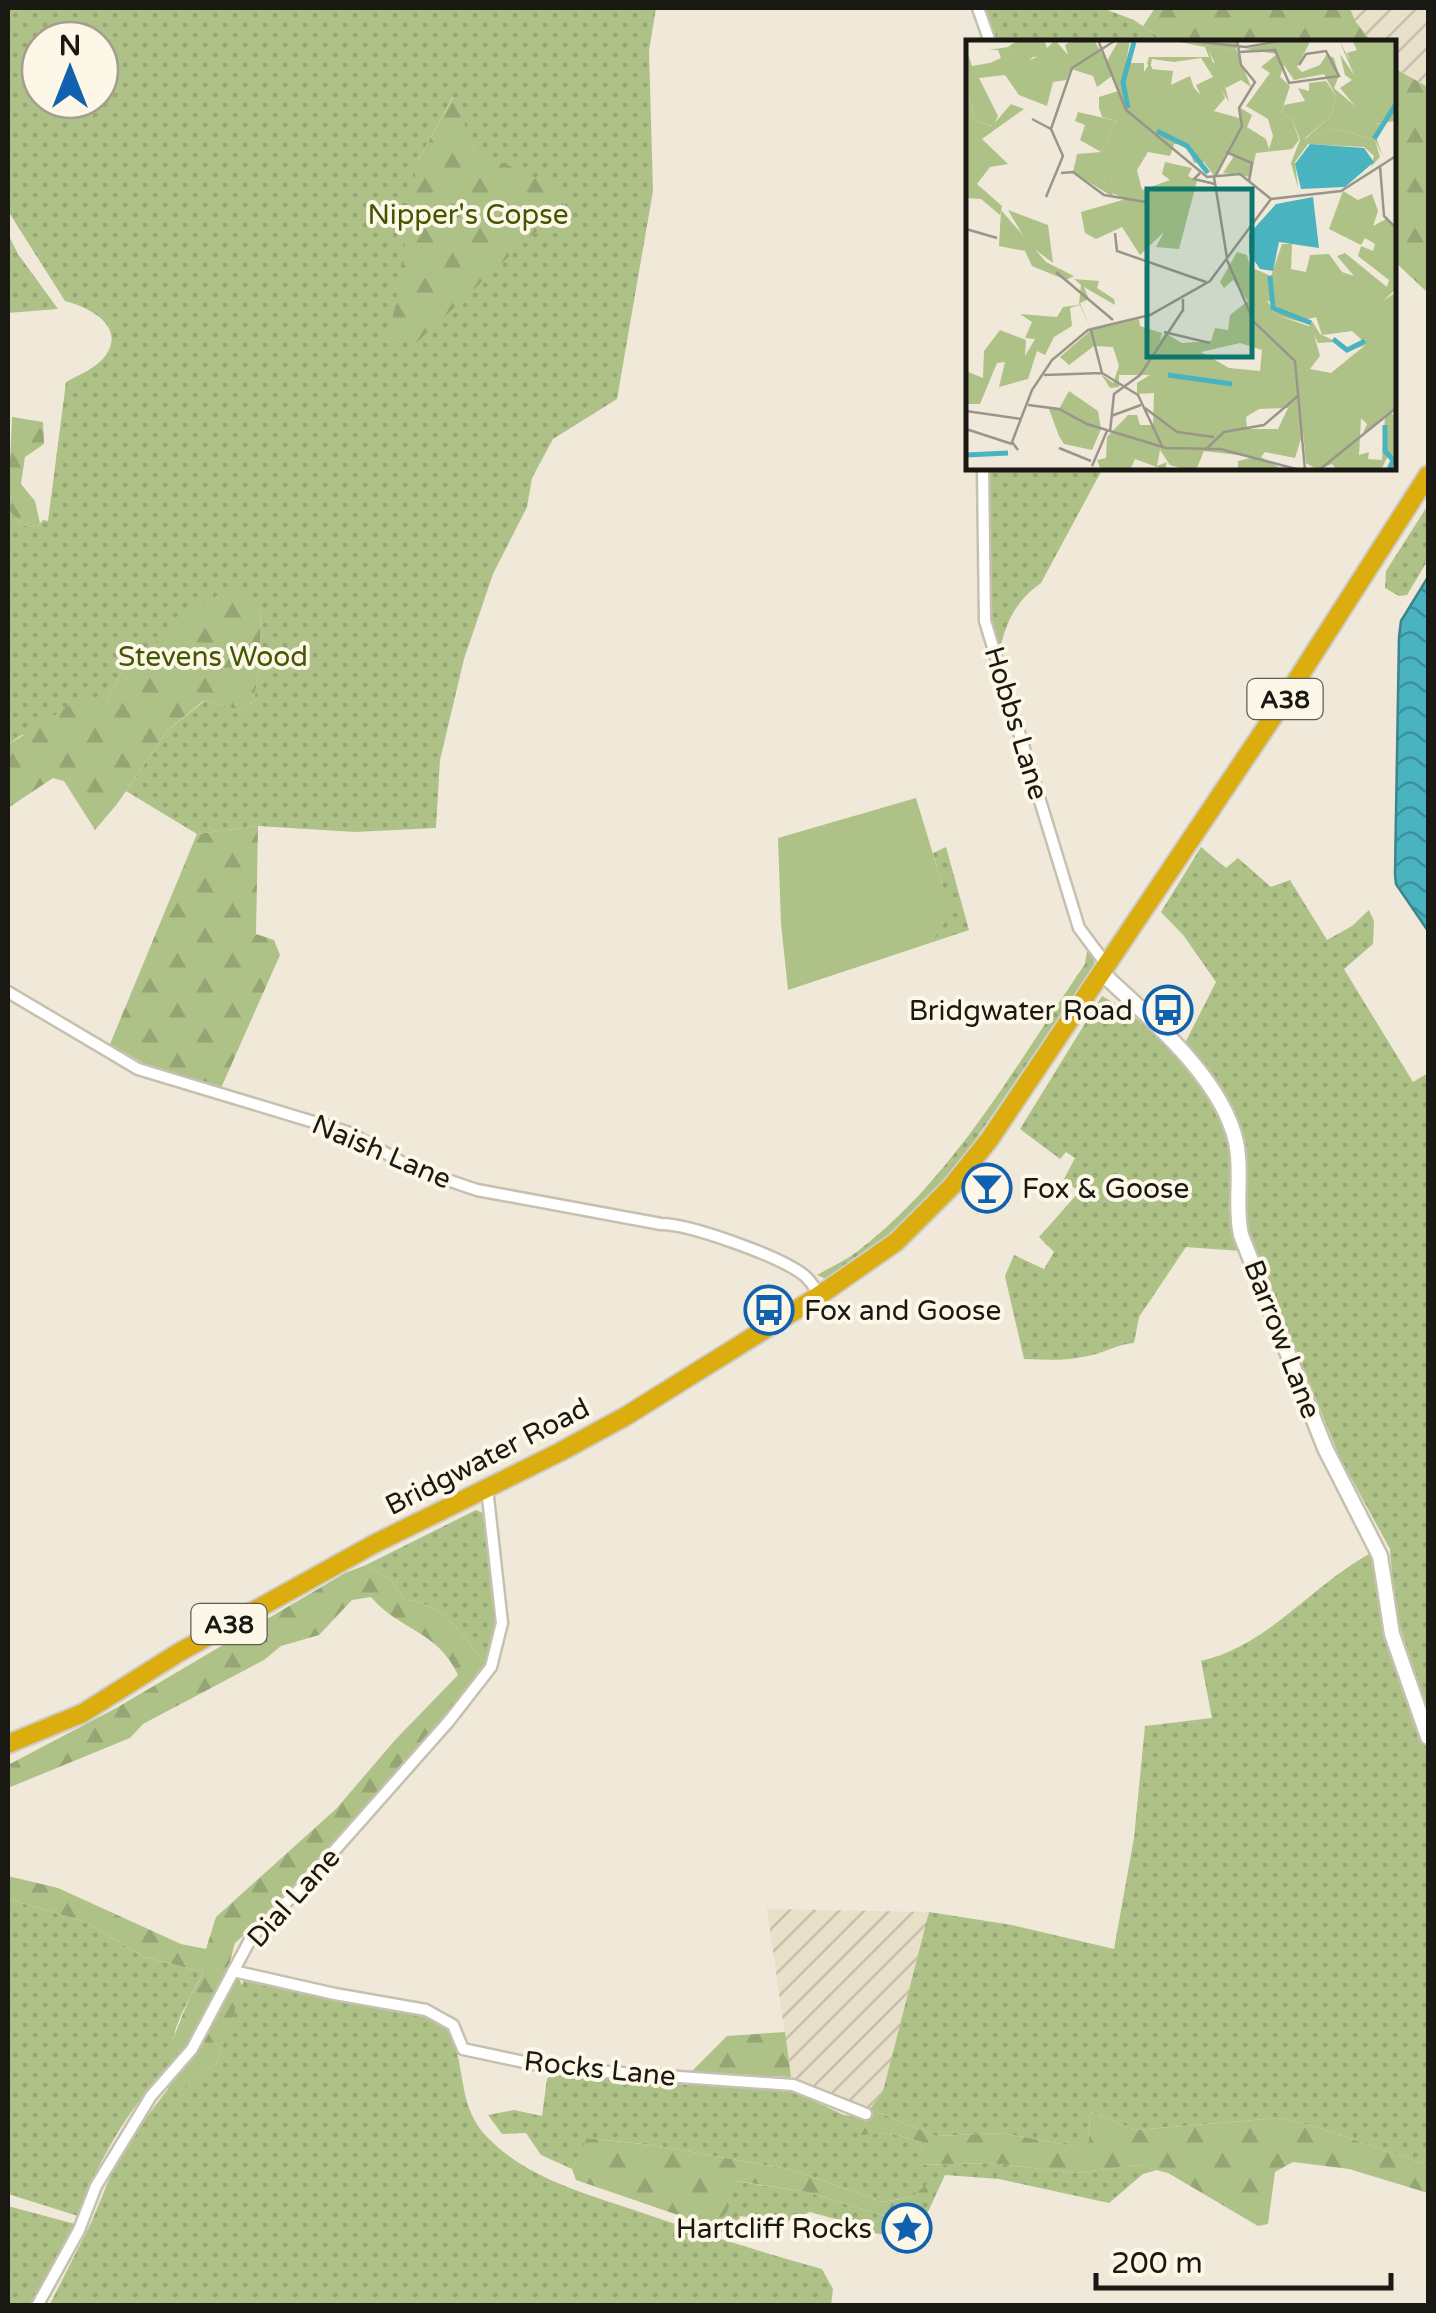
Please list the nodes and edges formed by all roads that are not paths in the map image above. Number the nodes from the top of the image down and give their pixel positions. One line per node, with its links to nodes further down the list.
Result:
1 (978, 8): 2 (street)
2 (989, 40)
3 (983, 470): 5 (street, Hobbs Lane)
4 (1428, 475): 5 (highway, Bridgwater Road / A38)
5 (1104, 968): 7 (highway, Bridgwater Road / A38); 9 (main road, Barrow Lane)
6 (8, 992): 7 (street, Naish Lane)
7 (820, 1296): 8 (highway, Bridgwater Road / A38)
8 (487, 1487): 10 (highway, Bridgwater Road / A38); 11 (street, Dial Lane)
9 (1428, 1737)
10 (8, 1744)
11 (234, 1970): 12 (street, Rocks Lane); 13 (street, Dial Lane)
12 (866, 2114)
13 (37, 2306)

